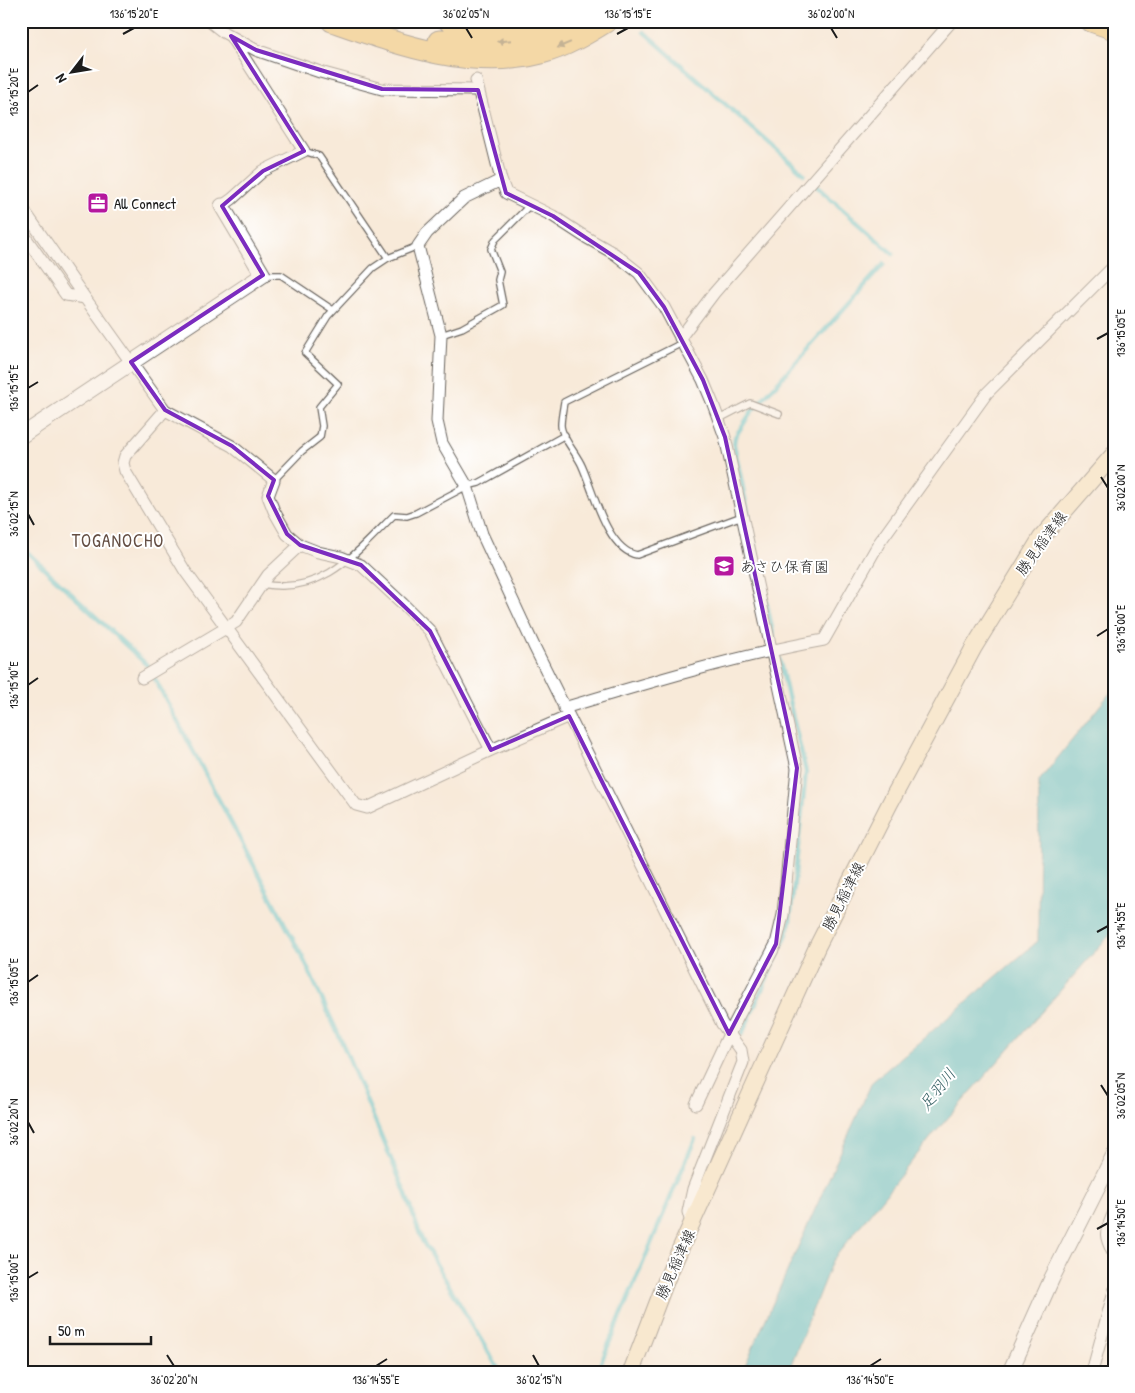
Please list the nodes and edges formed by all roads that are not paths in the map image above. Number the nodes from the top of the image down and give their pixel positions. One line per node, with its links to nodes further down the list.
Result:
1 (209, 21): 11 (street)
2 (332, 21): 10 (highway)
3 (449, 21): 4 (highway)
4 (520, 21)
5 (566, 21): 10 (highway, one-way to 10)
6 (607, 21): 10 (highway, one-way to 10)
7 (952, 21): 25 (street)
8 (1091, 21): 9 (highway)
9 (1114, 29)
10 (357, 30)
11 (231, 36): 12 (street); 13 (street)
12 (304, 151): 16 (street); 19 (lane)
13 (501, 180): 14 (street); 18 (street)
14 (530, 205): 24 (lane); 25 (street)
15 (21, 206): 22 (street)
16 (222, 206): 21 (street)
17 (21, 230): 22 (street)
18 (418, 246): 19 (lane); 24 (street)
19 (388, 258): 23 (lane)
20 (1114, 266): 40 (street)
21 (263, 275): 23 (lane); 26 (street)
22 (85, 298): 26 (street)
23 (333, 310): 33 (lane)
24 (441, 335): 34 (street)
25 (681, 340): 29 (street); 30 (lane)
26 (131, 362): 27 (street); 31 (street)
27 (166, 410): 33 (street); 39 (street)
28 (780, 414): 29 (lane)
29 (719, 419): 35 (street)
30 (565, 435): 34 (lane); 35 (lane)
31 (21, 436)
32 (1114, 454): 48 (main road, 勝見稲津線)
33 (274, 480): 36 (street)
34 (467, 486): 37 (lane); 42 (street)
35 (742, 516): 40 (street)
36 (300, 545): 37 (street); 38 (street)
37 (349, 560): 38 (lane); 43 (street)
38 (262, 584): 39 (street)
39 (228, 627): 41 (street); 43 (street)
40 (775, 649): 42 (street); 44 (street)
41 (148, 674)
42 (566, 712): 43 (street); 44 (street)
43 (491, 750)
44 (729, 1034): 45 (street); 48 (street)
45 (696, 1104)
46 (1114, 1155): 52 (street)
47 (1114, 1212): 49 (street)
48 (692, 1226): 51 (main road, 勝見稲津線)
49 (1114, 1255)
50 (1114, 1291): 53 (street)
51 (631, 1372)
52 (1010, 1372)
53 (1092, 1372)

